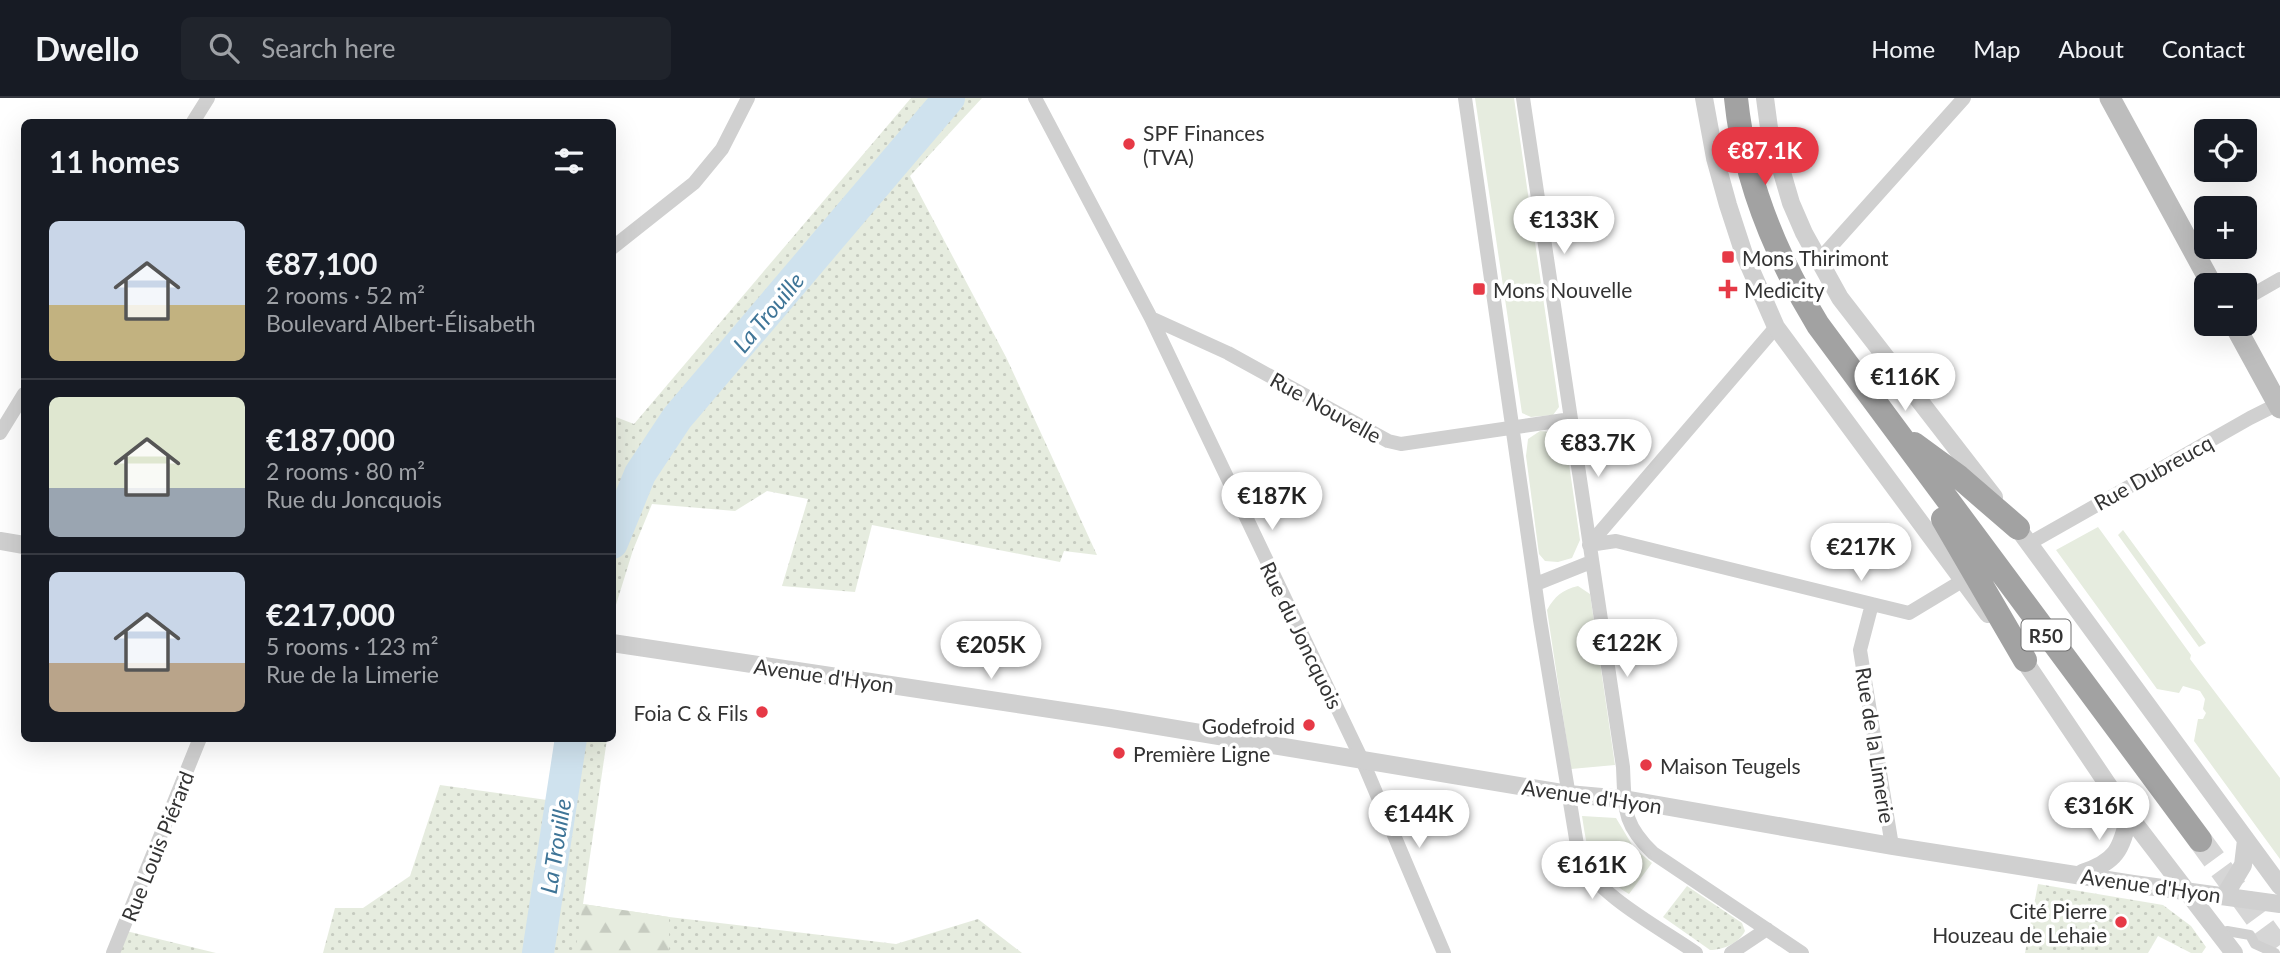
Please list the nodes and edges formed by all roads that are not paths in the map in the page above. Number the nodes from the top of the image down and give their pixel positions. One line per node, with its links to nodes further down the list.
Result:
1 (208, 98): 12 (street)
2 (748, 98): 14 (street)
3 (1035, 98): 19 (street, Rue du Joncquois)
4 (1465, 98): 25 (street)
5 (1523, 98): 24 (street)
6 (1704, 98): 20 (street)
7 (1729, 98): 13 (highway)
8 (1736, 98): 13 (highway, R50)
9 (1765, 98): 15 (street)
10 (1964, 98): 15 (street)
11 (2110, 98): 16 (main road)
12 (195, 119)
13 (1773, 240): 26 (highway, R50)
14 (616, 245)
15 (1818, 260): 28 (street)
16 (2205, 273)
17 (2280, 279): 18 (street)
18 (2257, 292)
19 (1151, 318): 25 (street, Rue Nouvelle); 39 (street, Rue du Joncquois)
20 (1776, 327): 31 (street); 33 (street)
21 (2241, 336): 23 (main road)
22 (21, 399): 27 (street)
23 (2279, 406): 28 (street, Rue Dubreucq)
24 (1571, 419): 25 (street, Rue Nouvelle); 31 (street)
25 (1512, 426): 34 (street)
26 (1894, 429): 28 (highway); 37 (highway); 44 (highway, R50)
27 (0, 433)
28 (2024, 535): 43 (street)
29 (0, 541): 30 (street)
30 (21, 544)
31 (1589, 545): 32 (street); 35 (street)
32 (1591, 562): 34 (street); 41 (street)
33 (1962, 581): 35 (street); 37 (street)
34 (1536, 584): 40 (street)
35 (1872, 604): 45 (street, Rue de la Limerie)
36 (616, 644): 39 (street, Avenue d'Hyon)
37 (2025, 660): 42 (street)
38 (198, 742): 53 (street, Rue Louis Piérard)
39 (1363, 762): 40 (street, Avenue d'Hyon); 54 (street, Rue du Joncquois)
40 (1568, 794): 41 (street, Avenue d'Hyon); 55 (street)
41 (1624, 799): 45 (street, Avenue d'Hyon); 51 (street)
42 (2129, 816): 46 (street); 48 (street)
43 (2246, 840): 47 (street); 49 (street)
44 (2200, 841)
45 (1892, 846): 46 (street, Avenue d'Hyon)
46 (2077, 875): 48 (street, Avenue d'Hyon)
47 (2280, 886)
48 (2187, 891): 49 (street, Avenue d'Hyon); 58 (street)
49 (2225, 895): 50 (street, Avenue d'Hyon)
50 (2280, 904)
51 (1767, 929): 56 (street); 57 (street)
52 (2227, 931): 59 (street)
53 (113, 953)
54 (1444, 953)
55 (1696, 953)
56 (1731, 953)
57 (1802, 953)
58 (2234, 953)
59 (2274, 953)

